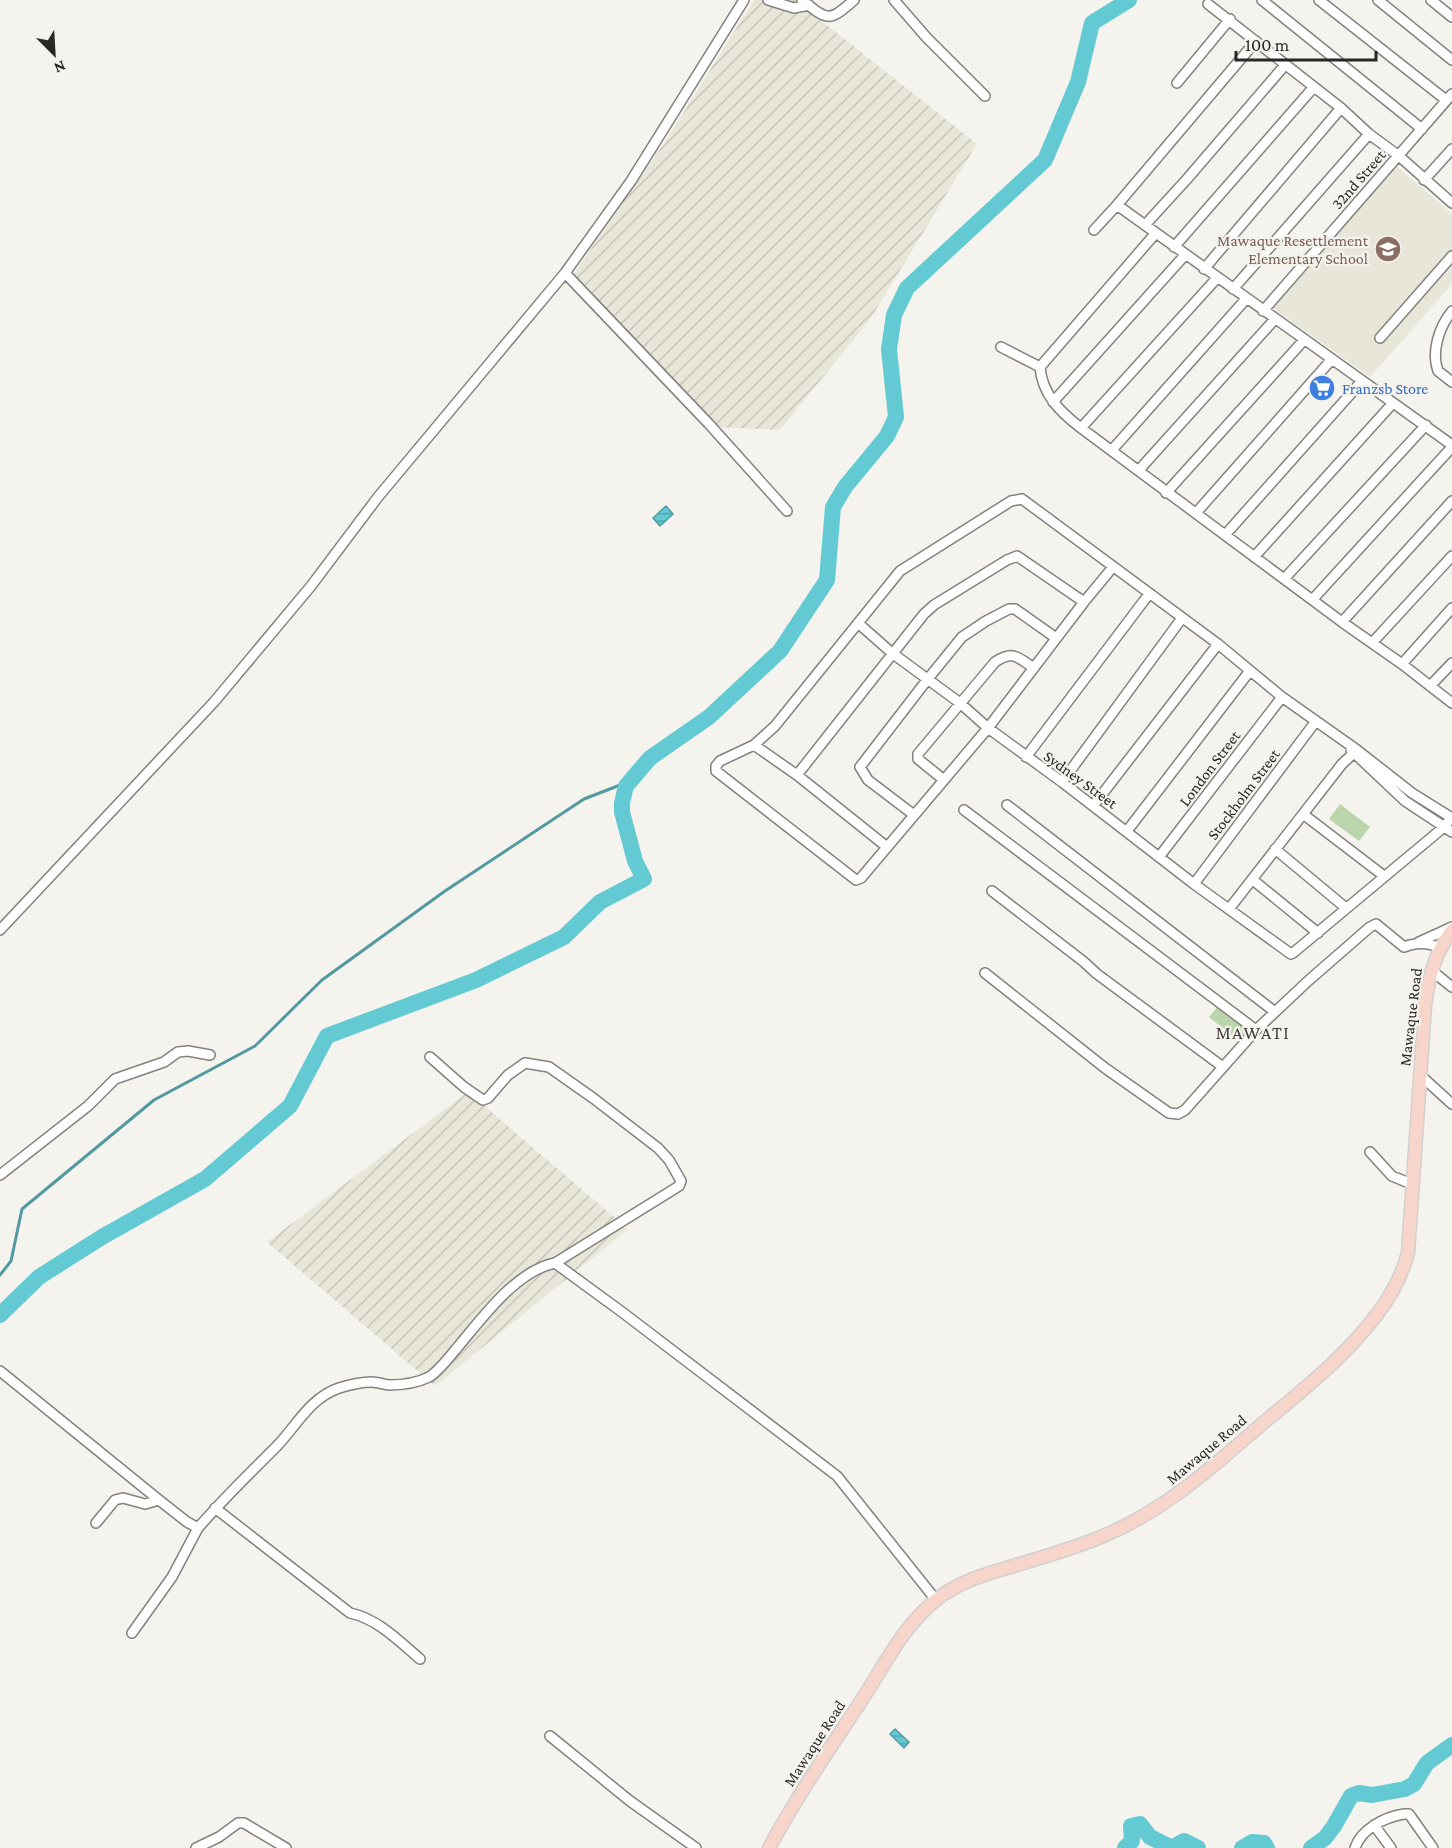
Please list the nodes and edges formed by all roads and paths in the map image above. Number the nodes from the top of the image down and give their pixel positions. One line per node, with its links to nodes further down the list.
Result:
1 (744, 0): 35 (street)
2 (768, 0): 9 (street)
3 (854, 0): 9 (street)
4 (894, 0): 18 (street)
5 (1262, 0): 21 (street)
6 (1319, 0): 19 (street)
7 (1378, 0): 14 (street)
8 (1431, 0): 11 (street)
9 (805, 2)
10 (1208, 4): 12 (street)
11 (1452, 17)
12 (1230, 19): 13 (street); 16 (street)
13 (1256, 41): 15 (street); 27 (street)
14 (1452, 60)
15 (1285, 65): 17 (street); 28 (street)
16 (1177, 83)
17 (1313, 88): 20 (street); 31 (street)
18 (985, 96)
19 (1449, 97): 21 (street, 32nd Street)
20 (1341, 108): 22 (street); 34 (street)
21 (1422, 129): 24 (street, 32nd Street)
22 (1369, 134): 24 (street); 37 (street)
23 (1452, 148): 25 (street)
24 (1399, 156): 25 (street); 39 (street, 32nd Street)
25 (1424, 180): 26 (street)
26 (1452, 202)
27 (1117, 205): 28 (street); 29 (street)
28 (1145, 225): 30 (street)
29 (1094, 230)
30 (1155, 234): 31 (street); 47 (street)
31 (1174, 247): 32 (street)
32 (1185, 255): 34 (street); 50 (street)
33 (1452, 256): 43 (street)
34 (1204, 269): 36 (street)
35 (565, 273): 59 (street); 115 (street)
36 (1217, 278): 37 (street); 53 (street)
37 (1233, 289): 38 (street)
38 (1246, 299): 39 (street); 55 (street)
39 (1263, 311): 41 (street)
40 (1452, 311): 42 (street)
41 (1275, 319): 44 (street); 56 (street)
42 (1448, 326): 49 (street)
43 (1380, 338)
44 (1304, 340): 46 (street); 57 (street)
45 (1001, 347): 47 (street)
46 (1332, 359): 48 (street); 60 (street)
47 (1040, 367): 50 (street)
48 (1362, 381): 51 (street); 61 (street)
49 (1452, 382)
50 (1053, 402): 53 (street)
51 (1393, 403): 52 (street); 63 (street)
52 (1425, 425): 54 (street); 65 (street)
53 (1081, 428): 55 (street)
54 (1452, 446): 67 (street)
55 (1112, 450): 56 (street)
56 (1139, 471): 57 (street)
57 (1166, 493): 60 (street)
58 (1452, 501): 71 (street)
59 (787, 511)
60 (1196, 513): 61 (street)
61 (1225, 535): 63 (street)
62 (1452, 556): 74 (street)
63 (1254, 557): 65 (street)
64 (1113, 567): 66 (street); 68 (street); 72 (street)
65 (1284, 579): 67 (street)
66 (1149, 594): 70 (street); 90 (street)
67 (1314, 599): 71 (street)
68 (1084, 602): 73 (street); 76 (street)
69 (1452, 608): 77 (street)
70 (1182, 618): 75 (street); 94 (street)
71 (1342, 622): 74 (street)
72 (858, 623): 76 (street, Sydney Street); 88 (street)
73 (1056, 638): 79 (street); 81 (street)
74 (1372, 643): 77 (street)
75 (1218, 644): 80 (street); 98 (street)
76 (892, 653): 81 (street, Sydney Street); 91 (street)
77 (1402, 663): 82 (street)
78 (1452, 663): 82 (street)
79 (1034, 668): 84 (street); 87 (street)
80 (1249, 672): 83 (street); 104 (street)
81 (927, 680): 84 (street, Sydney Street); 101 (street)
82 (1430, 686): 85 (street)
83 (1282, 697): 86 (street); 107 (street, London Street)
84 (960, 703): 87 (street, Sydney Street); 93 (street)
85 (1452, 703)
86 (1316, 721): 89 (street); 110 (street, Stockholm Street)
87 (988, 728): 90 (street, Sydney Street); 93 (street)
88 (754, 745): 91 (street); 105 (street)
89 (1352, 750): 92 (street); 100 (street)
90 (1026, 757): 94 (street, Sydney Street)
91 (797, 775): 105 (street)
92 (1384, 777): 95 (street); 96 (street)
93 (944, 780): 101 (street)
94 (1062, 782): 98 (street, Sydney Street)
95 (1412, 793): 96 (street); 102 (street)
96 (1405, 801): 103 (street)
97 (1007, 805): 122 (street)
98 (1093, 806): 104 (street, Sydney Street)
99 (964, 810): 123 (street)
100 (1304, 814): 106 (street); 108 (street)
101 (914, 815): 105 (street)
102 (1452, 818): 103 (street)
103 (1448, 829): 108 (street)
104 (1127, 831): 107 (street, Sydney Street)
105 (887, 847)
106 (1275, 849): 109 (street); 112 (street)
107 (1160, 857): 110 (street, Sydney Street)
108 (1384, 876): 112 (street)
109 (1252, 880): 113 (street); 116 (street)
110 (1194, 884): 113 (street, Sydney Street)
111 (992, 891): 126 (street)
112 (1346, 908): 116 (street)
113 (1228, 909): 116 (street, Sydney Street)
114 (1452, 929): 117 (street); 118 (main road, Mawaque Road)
115 (0, 930)
116 (1318, 933)
117 (1416, 943): 118 (street); 122 (street)
118 (1439, 947): 119 (main road, Mawaque Road)
119 (1431, 970): 121 (street); 127 (main road, Mawaque Road)
120 (985, 973): 126 (street)
121 (1452, 987)
122 (1275, 1012): 123 (street)
123 (1256, 1030): 126 (street)
124 (210, 1055): 130 (street)
125 (430, 1057): 132 (street)
126 (1223, 1067)
127 (1419, 1074): 128 (street); 131 (main road, Mawaque Road)
128 (1452, 1104)
129 (1370, 1152): 131 (street)
130 (0, 1175)
131 (1414, 1185): 138 (main road, Mawaque Road)
132 (555, 1263): 135 (street); 138 (street)
133 (0, 1371): 134 (street)
134 (159, 1500): 136 (street); 137 (street)
135 (215, 1508): 137 (street); 140 (street)
136 (96, 1523)
137 (198, 1528): 139 (street)
138 (936, 1599): 146 (main road, Mawaque Road)
139 (132, 1633)
140 (420, 1659)
141 (550, 1736): 145 (street)
142 (1374, 1825): 147 (street); 148 (street); 149 (street)
143 (196, 1848): 144 (street)
144 (286, 1848)
145 (696, 1848)
146 (769, 1848)
147 (1355, 1848)
148 (1391, 1848)
149 (1433, 1848)

